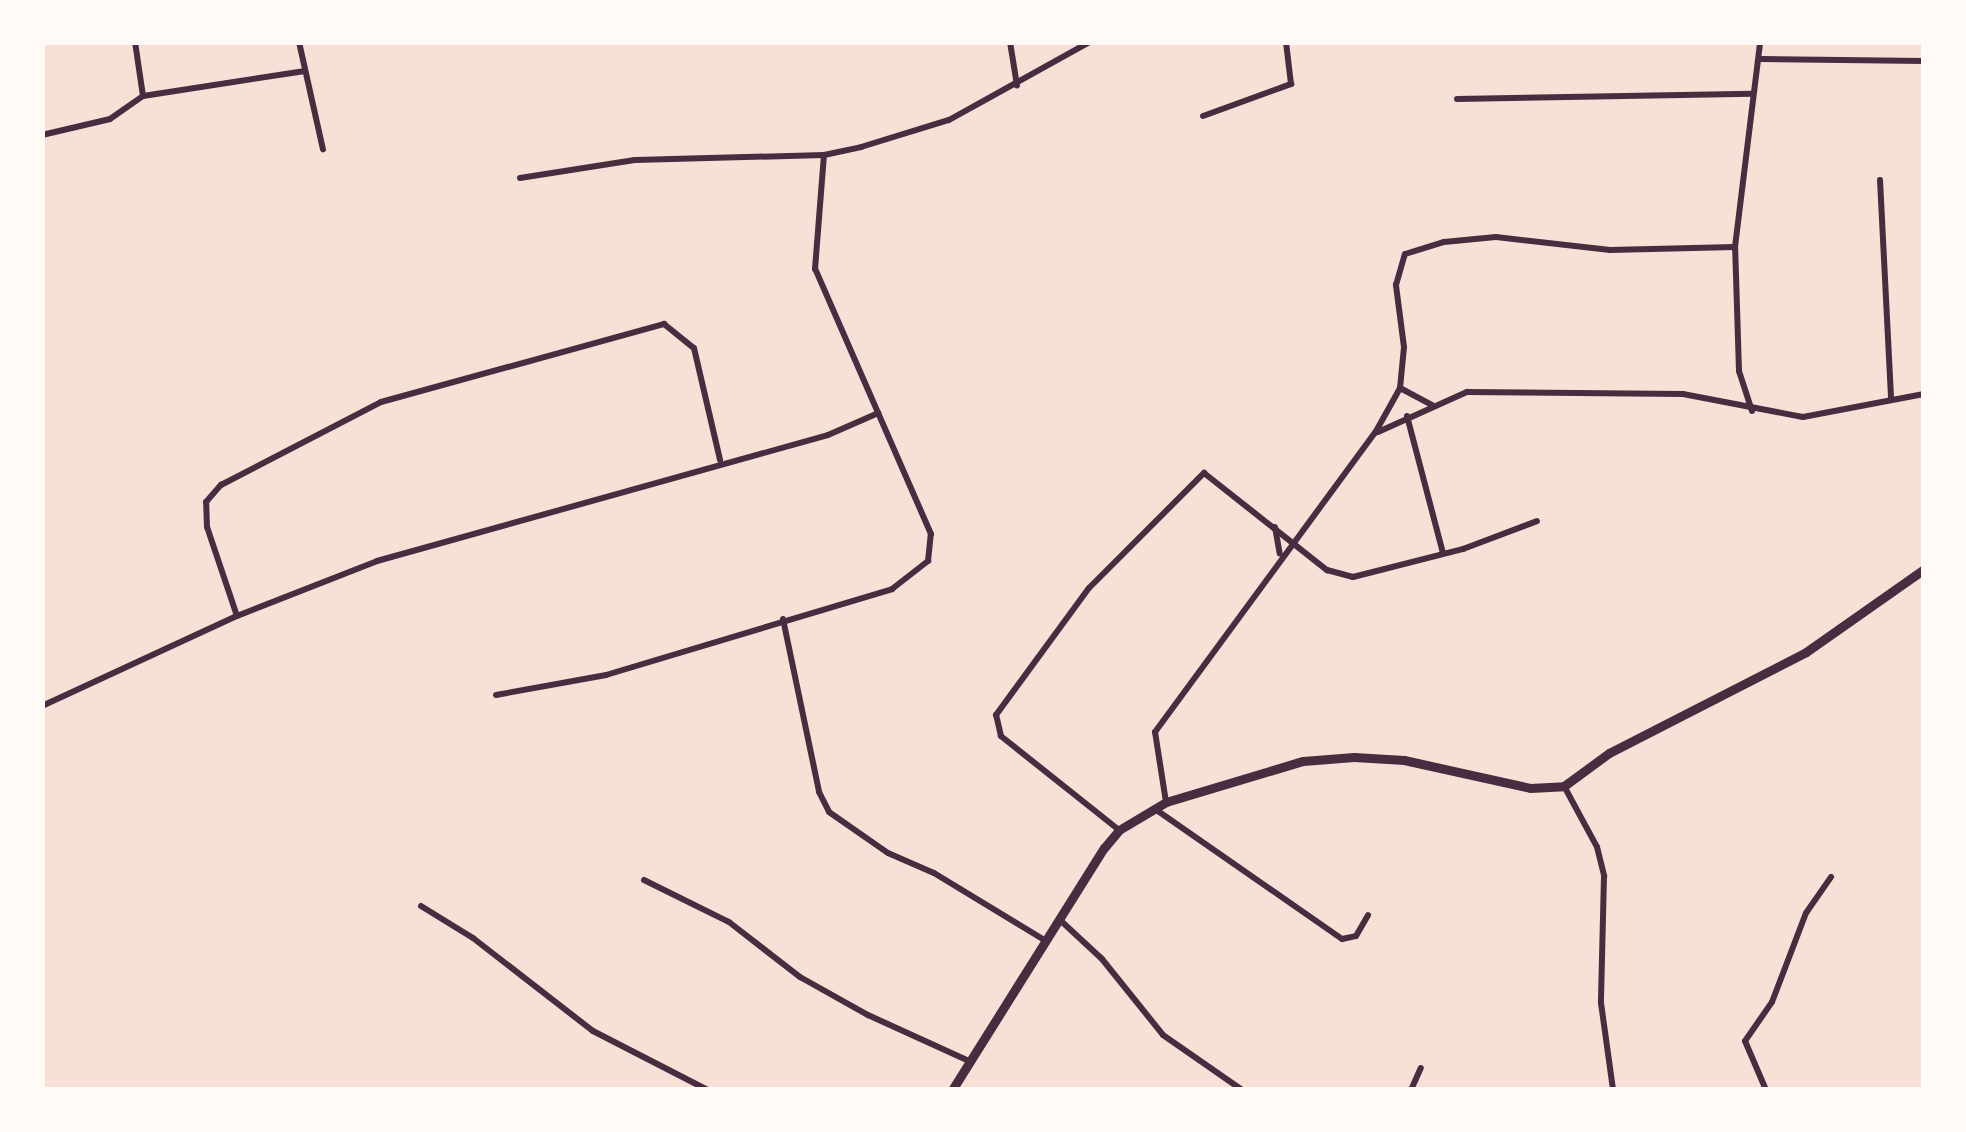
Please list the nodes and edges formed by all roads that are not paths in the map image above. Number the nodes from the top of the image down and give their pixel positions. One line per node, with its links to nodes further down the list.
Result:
1 (134, 42): 12 (street)
2 (300, 42): 9 (street)
3 (1010, 42): 10 (street)
4 (1090, 42): 10 (street)
5 (1286, 42): 14 (street)
6 (1760, 42): 7 (street)
7 (1760, 59): 8 (street); 11 (street)
8 (1924, 61)
9 (304, 70): 12 (street); 16 (street)
10 (1017, 85): 17 (street)
11 (1753, 94): 13 (street); 20 (street)
12 (143, 96): 15 (street)
13 (1457, 99)
14 (1203, 116)
15 (42, 135)
16 (323, 150)
17 (824, 156): 18 (street); 26 (street)
18 (520, 178)
19 (1880, 180): 23 (street)
20 (1735, 247): 21 (street); 25 (street)
21 (1400, 388): 24 (street); 28 (street)
22 (1924, 394): 23 (street)
23 (1892, 400): 25 (street)
24 (1433, 405): 25 (street); 27 (street)
25 (1752, 411)
26 (878, 412): 29 (street); 37 (street)
27 (1407, 416): 28 (street); 33 (street)
28 (1375, 433): 32 (street)
29 (720, 460): 36 (street); 36 (street)
30 (1537, 521): 33 (street)
31 (1275, 524): 32 (street); 34 (street); 43 (street)
32 (1292, 540): 33 (street); 34 (street)
33 (1443, 553)
34 (1280, 555): 41 (street)
35 (1924, 569): 40 (street)
36 (236, 616): 39 (street)
37 (783, 619): 38 (street); 49 (street)
38 (496, 695)
39 (42, 706)
40 (1564, 786): 41 (street); 56 (street)
41 (1166, 802): 42 (street)
42 (1155, 809): 43 (street); 47 (street)
43 (1119, 830): 48 (street)
44 (1831, 877): 57 (street)
45 (644, 880): 50 (street)
46 (421, 906): 52 (street)
47 (1368, 916)
48 (1060, 920): 49 (street); 54 (street)
49 (1046, 941): 50 (street)
50 (969, 1061): 53 (street)
51 (1420, 1068): 55 (street)
52 (708, 1090)
53 (952, 1090)
54 (1242, 1090)
55 (1411, 1090)
56 (1613, 1090)
57 (1766, 1090)

